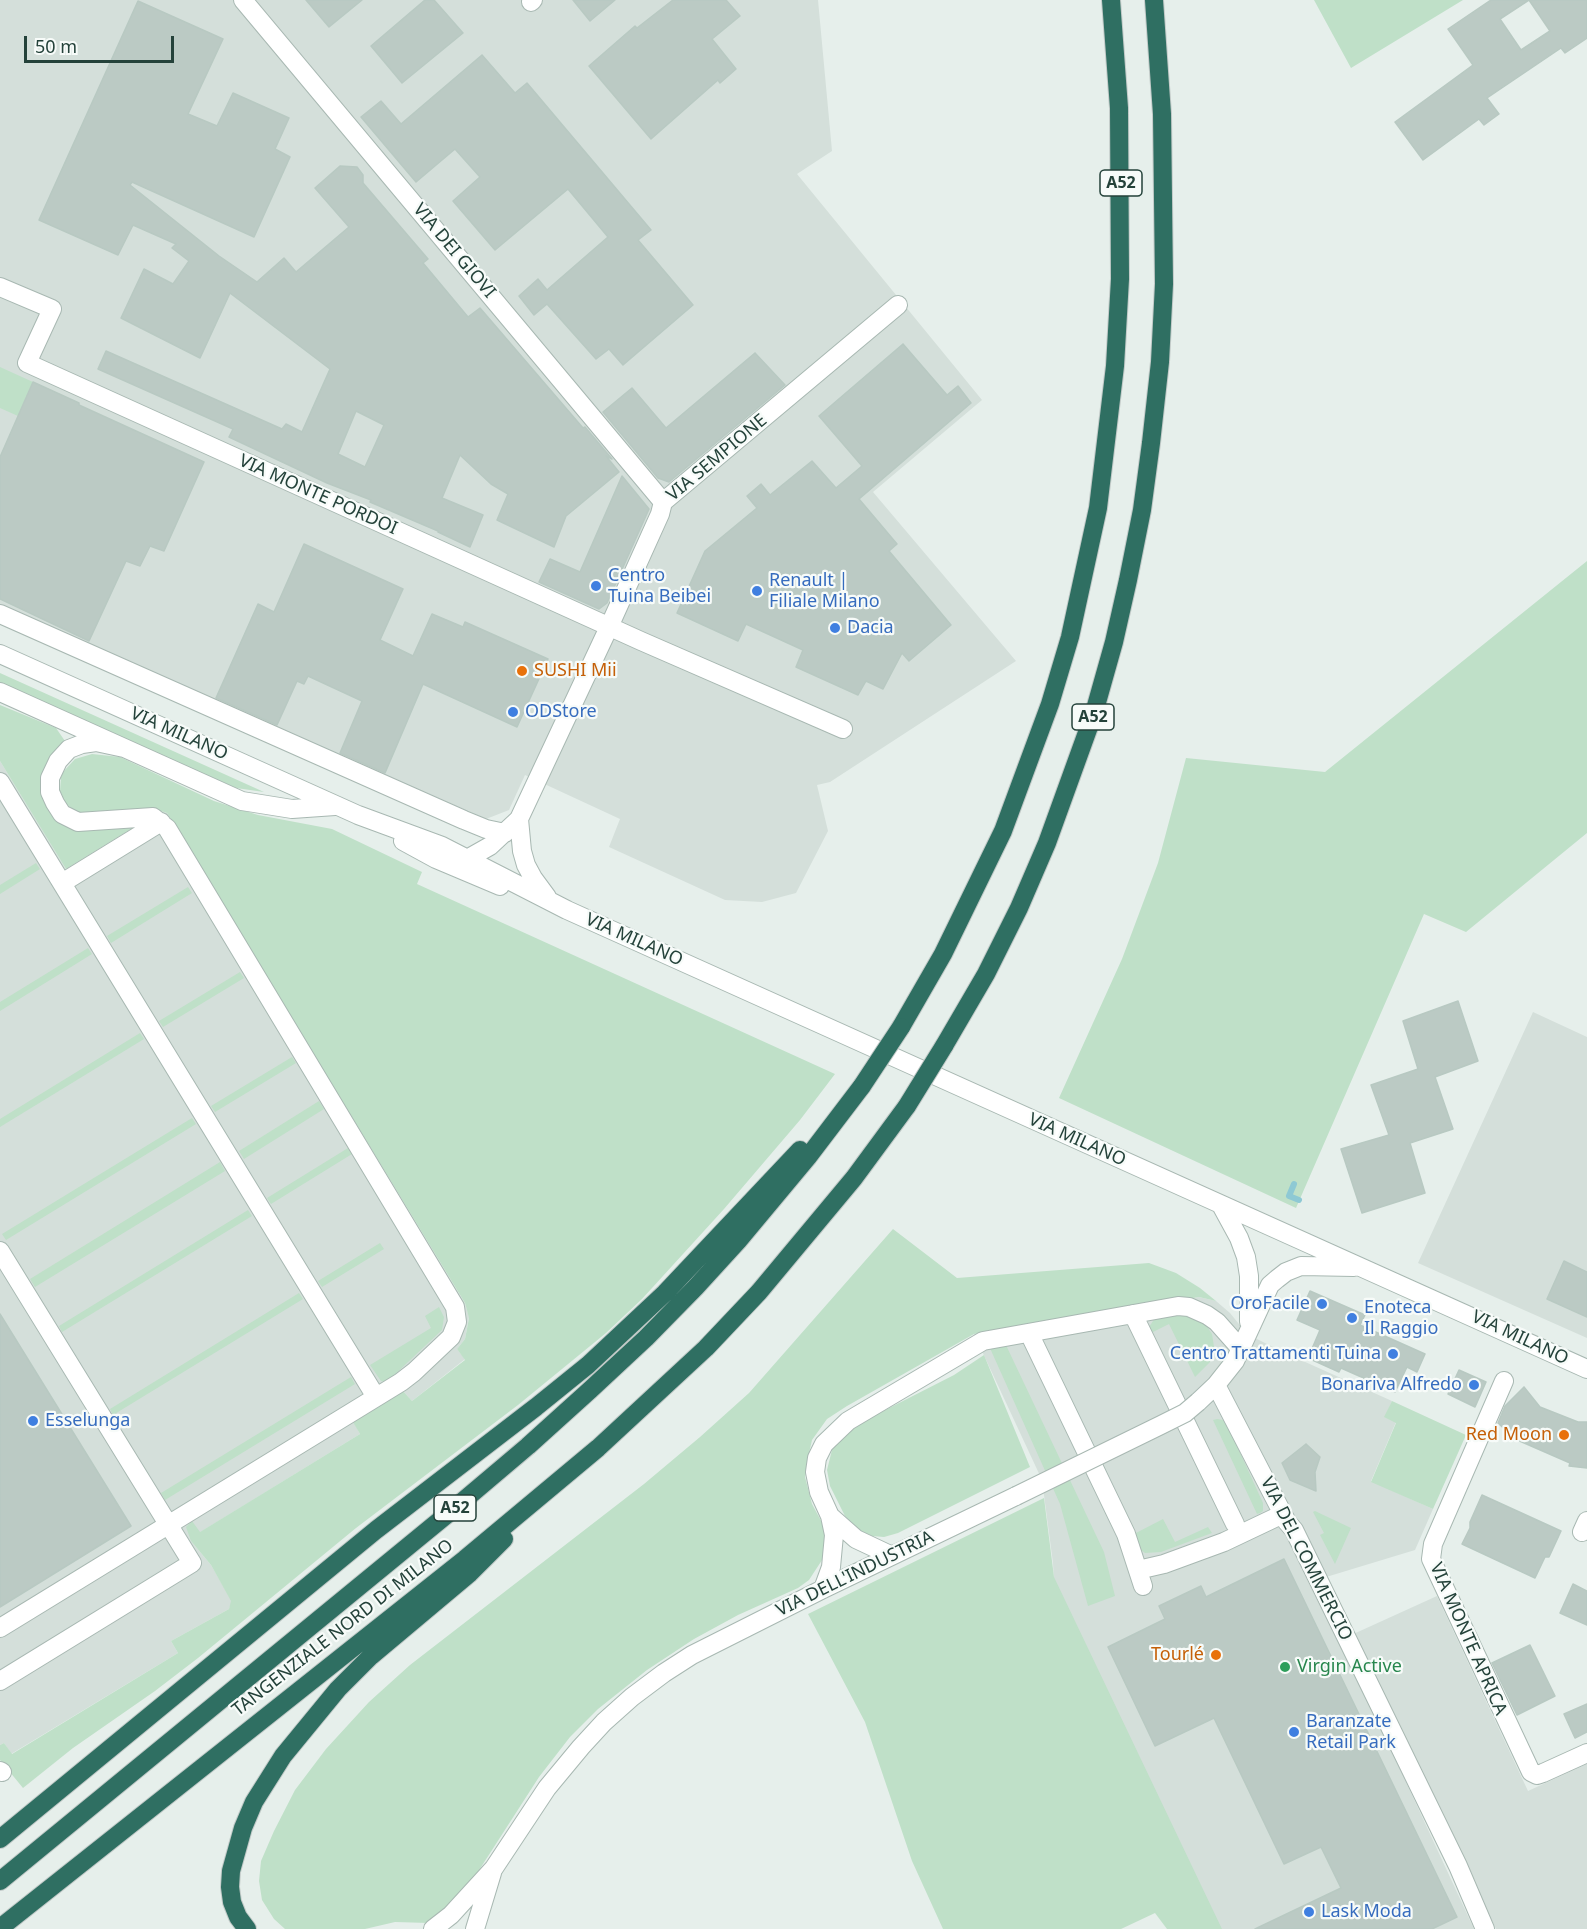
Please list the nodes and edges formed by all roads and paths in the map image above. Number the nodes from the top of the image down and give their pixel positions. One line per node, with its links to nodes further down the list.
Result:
1 (243, 0): 6 (street, VIA DEI GIOVI)
2 (1111, 0): 22 (highway, TANGENZIALE NORD DI MILANO / A52, bridge)
3 (1154, 0): 34 (highway, TANGENZIALE NORD DI MILANO / A52, bridge)
4 (0, 286): 8 (street, VIA MONTE PORDOI)
5 (898, 305): 6 (street, VIA SEMPIONE)
6 (663, 502): 8 (street, VIA SEMPIONE)
7 (0, 614): 18 (street)
8 (609, 627): 11 (street, VIA MONTE PORDOI); 16 (street, VIA SEMPIONE)
9 (0, 654): 14 (street, VIA MILANO)
10 (0, 692): 12 (street)
11 (843, 729)
12 (124, 748): 14 (street); 17 (street)
13 (0, 782): 20 (street)
14 (337, 805): 15 (street, VIA MILANO)
15 (358, 815): 19 (street, VIA MILANO); 21 (street, VIA MILANO)
16 (519, 819): 18 (street, VIA SEMPIONE); 21 (street)
17 (161, 822): 20 (street); 33 (street)
18 (505, 833): 19 (street, VIA SEMPIONE)
19 (467, 859): 21 (street, VIA MILANO)
20 (62, 883): 33 (street)
21 (559, 906): 23 (street, VIA MILANO)
22 (862, 1086): 44 (highway); 46 (highway, TANGENZIALE NORD DI MILANO / A52)
23 (1221, 1205): 25 (street, VIA MILANO); 27 (street, VIA DELL'INDUSTRIA)
24 (0, 1251): 38 (street)
25 (1362, 1267): 27 (street, VIA DELL'INDUSTRIA); 30 (street, VIA MILANO)
26 (1133, 1314): 28 (street); 29 (street); 37 (street)
27 (1249, 1327): 29 (street, VIA DELL'INDUSTRIA)
28 (1029, 1333): 35 (street); 36 (street)
29 (1241, 1349): 32 (street, VIA DELL'INDUSTRIA)
30 (1587, 1369)
31 (1504, 1382): 43 (street, VIA MONTE APRICA)
32 (1216, 1385): 35 (street, VIA DEL COMMERCIO); 39 (street, VIA DELL'INDUSTRIA, bridge)
33 (376, 1397): 38 (street)
34 (598, 1448): 47 (highway, TANGENZIALE NORD DI MILANO / A52); 48 (highway)
35 (1283, 1514): 51 (street, VIA DEL COMMERCIO)
36 (830, 1516): 39 (street); 40 (street)
37 (1235, 1524)
38 (168, 1525): 41 (street); 42 (street)
39 (890, 1555): 40 (street, VIA DELL'INDUSTRIA)
40 (823, 1589): 45 (street, VIA DELL'INDUSTRIA)
41 (0, 1628)
42 (0, 1681)
43 (1587, 1753)
44 (0, 1839)
45 (494, 1868): 49 (street, VIA DELL'INDUSTRIA); 50 (street, VIA DELL'INDUSTRIA)
46 (0, 1881)
47 (0, 1928)
48 (247, 1929)
49 (433, 1929)
50 (476, 1929)
51 (1485, 1929)

